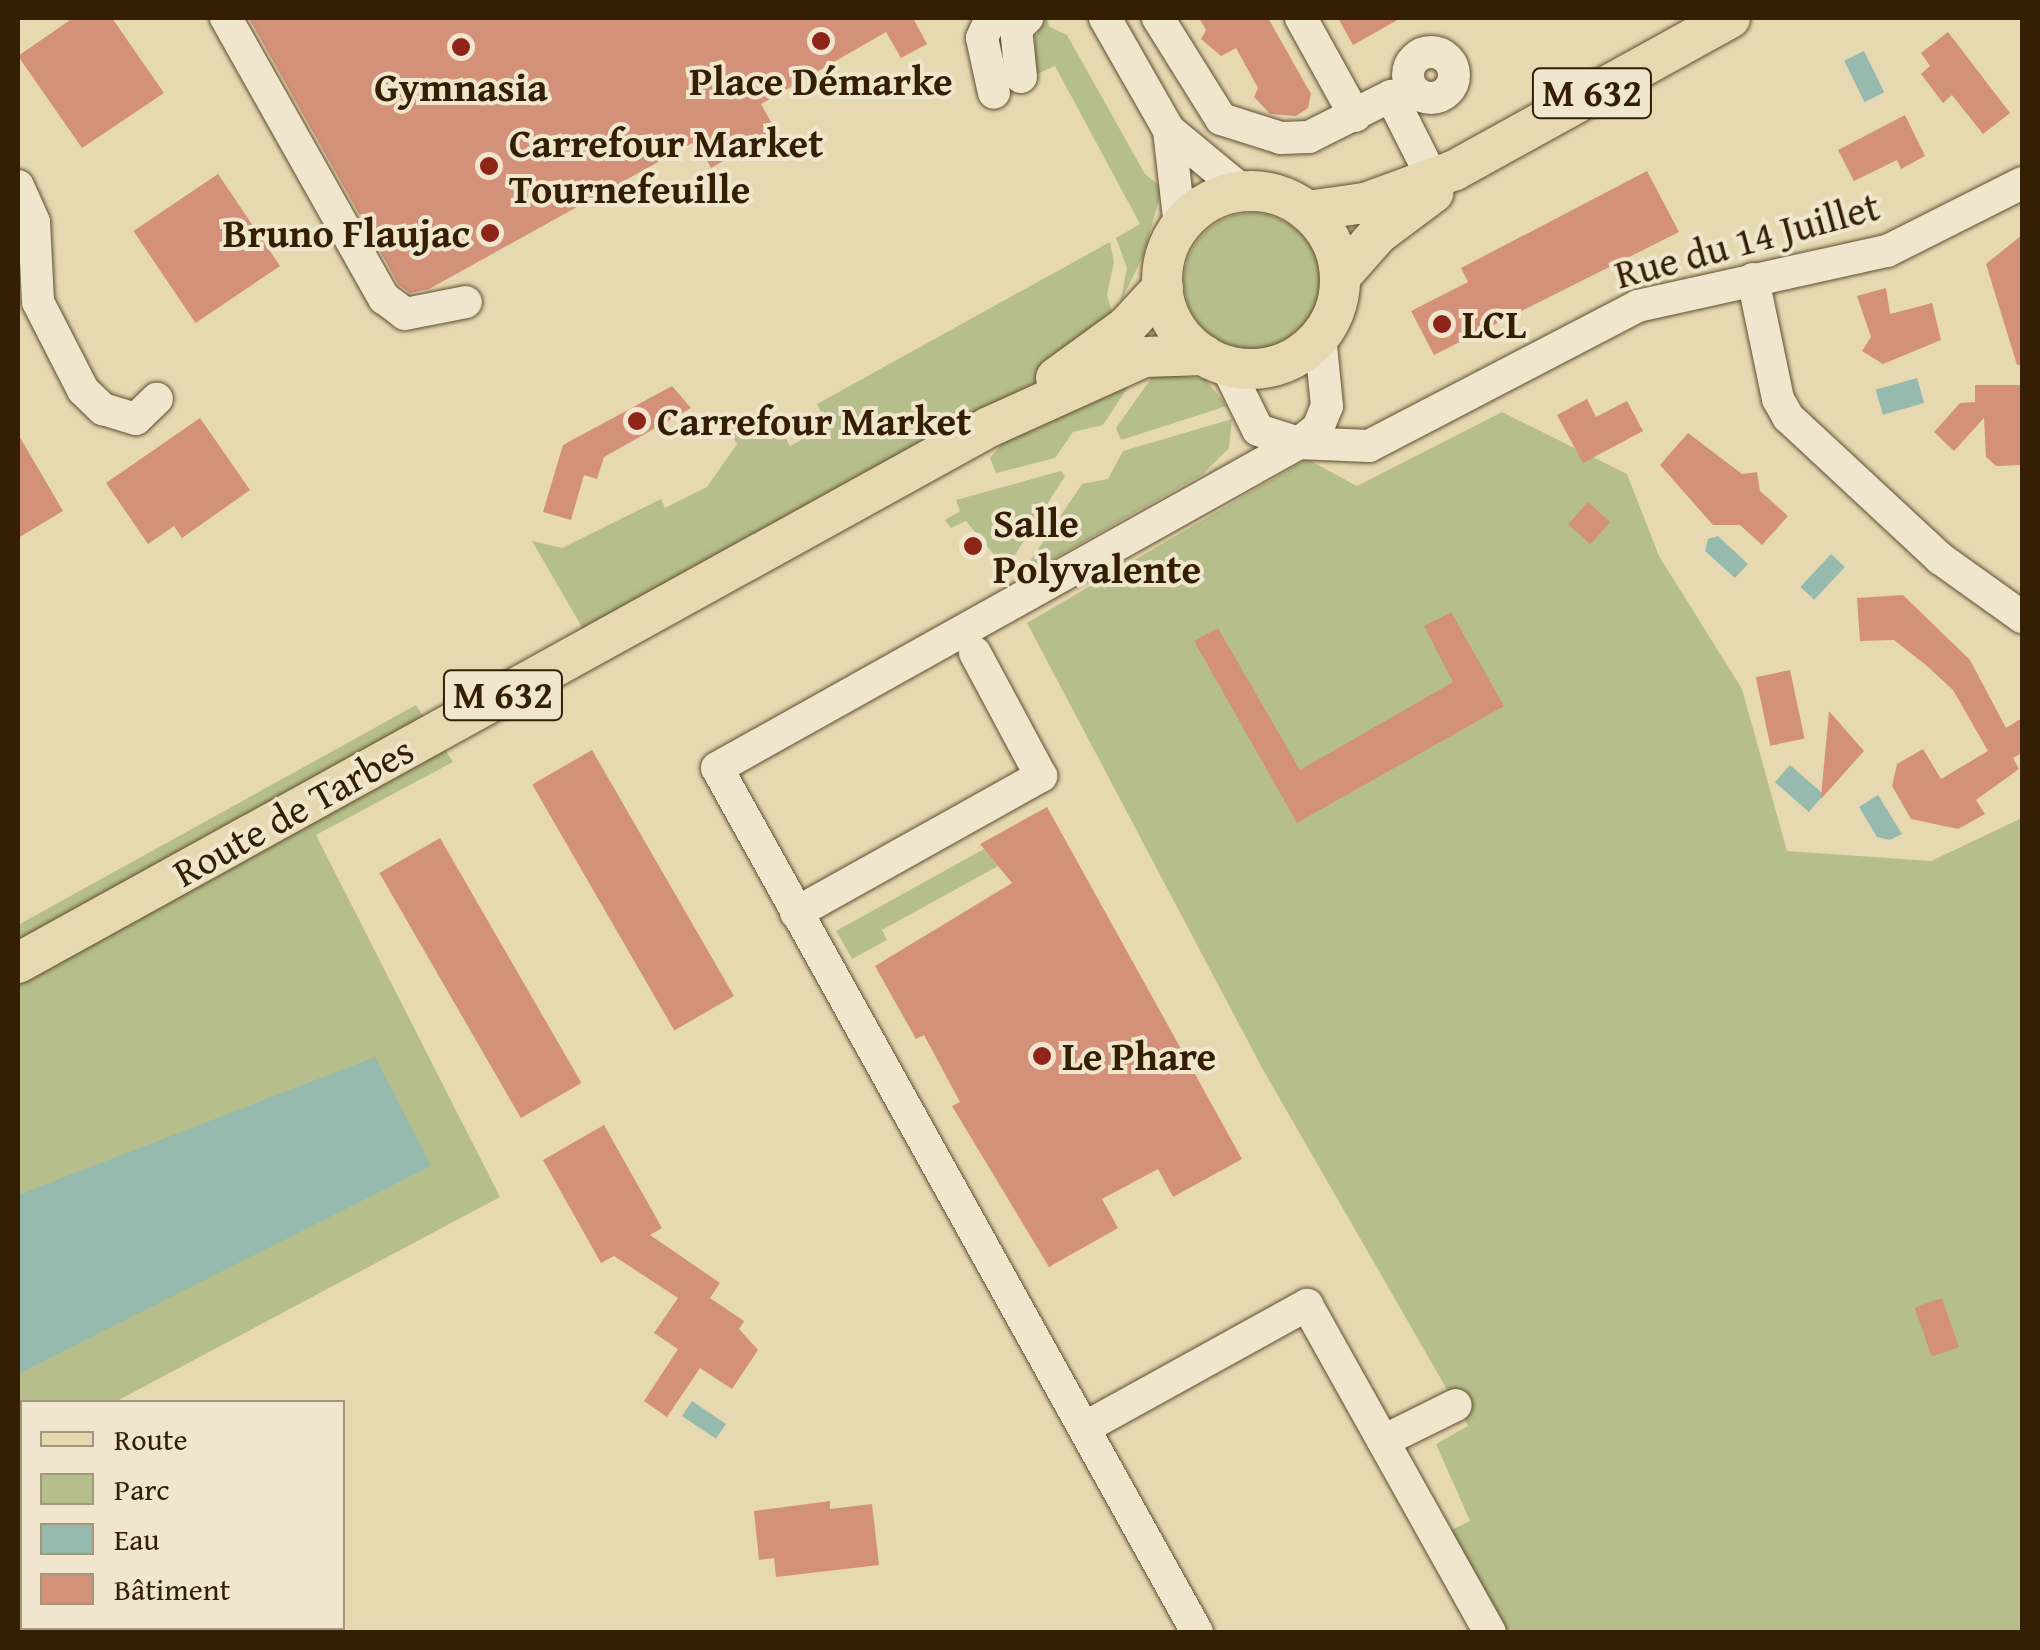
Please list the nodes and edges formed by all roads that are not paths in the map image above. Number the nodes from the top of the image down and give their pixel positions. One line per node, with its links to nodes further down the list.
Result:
1 (226, 18): 21 (street)
2 (991, 18): 3 (street)
3 (1026, 18)
4 (1104, 18): 9 (street)
5 (1158, 18): 8 (street)
6 (1302, 18): 10 (street)
7 (1730, 18): 12 (main road, M 632)
8 (1178, 54): 9 (street); 10 (street)
9 (1136, 74): 11 (street)
10 (1355, 116): 12 (street)
11 (1169, 130): 15 (street); 17 (street)
12 (1444, 173): 16 (main road, M 632); 18 (main road, M 632)
13 (2022, 184): 19 (street, Rue du 14 Juillet)
14 (19, 189): 24 (street)
15 (1244, 192): 16 (main road); 17 (main road)
16 (1307, 211): 18 (main road)
17 (1180, 227): 20 (main road)
18 (1340, 277): 22 (main road)
19 (1753, 279): 28 (street, Rue du 14 Juillet); 31 (street)
20 (1163, 287): 23 (main road); 27 (main road, Route de Tarbes / M 632)
21 (466, 302)
22 (1320, 336): 23 (main road); 25 (street)
23 (1215, 360): 26 (street); 27 (main road, Route de Tarbes / M 632)
24 (157, 399)
25 (1327, 406): 28 (street); 29 (street)
26 (1250, 418): 29 (street, Rue du 14 Juillet); 30 (street)
27 (989, 427): 34 (main road, Route de Tarbes / M 632)
28 (1389, 436): 29 (street, Rue du 14 Juillet)
29 (1299, 442): 30 (street)
30 (1224, 479): 33 (street)
31 (2022, 616)
32 (975, 653): 33 (street)
33 (796, 913): 36 (street)
34 (18, 963)
35 (1448, 1418): 37 (street)
36 (1084, 1428): 37 (street); 38 (street)
37 (1383, 1441): 39 (street)
38 (1197, 1632)
39 (1490, 1632)

